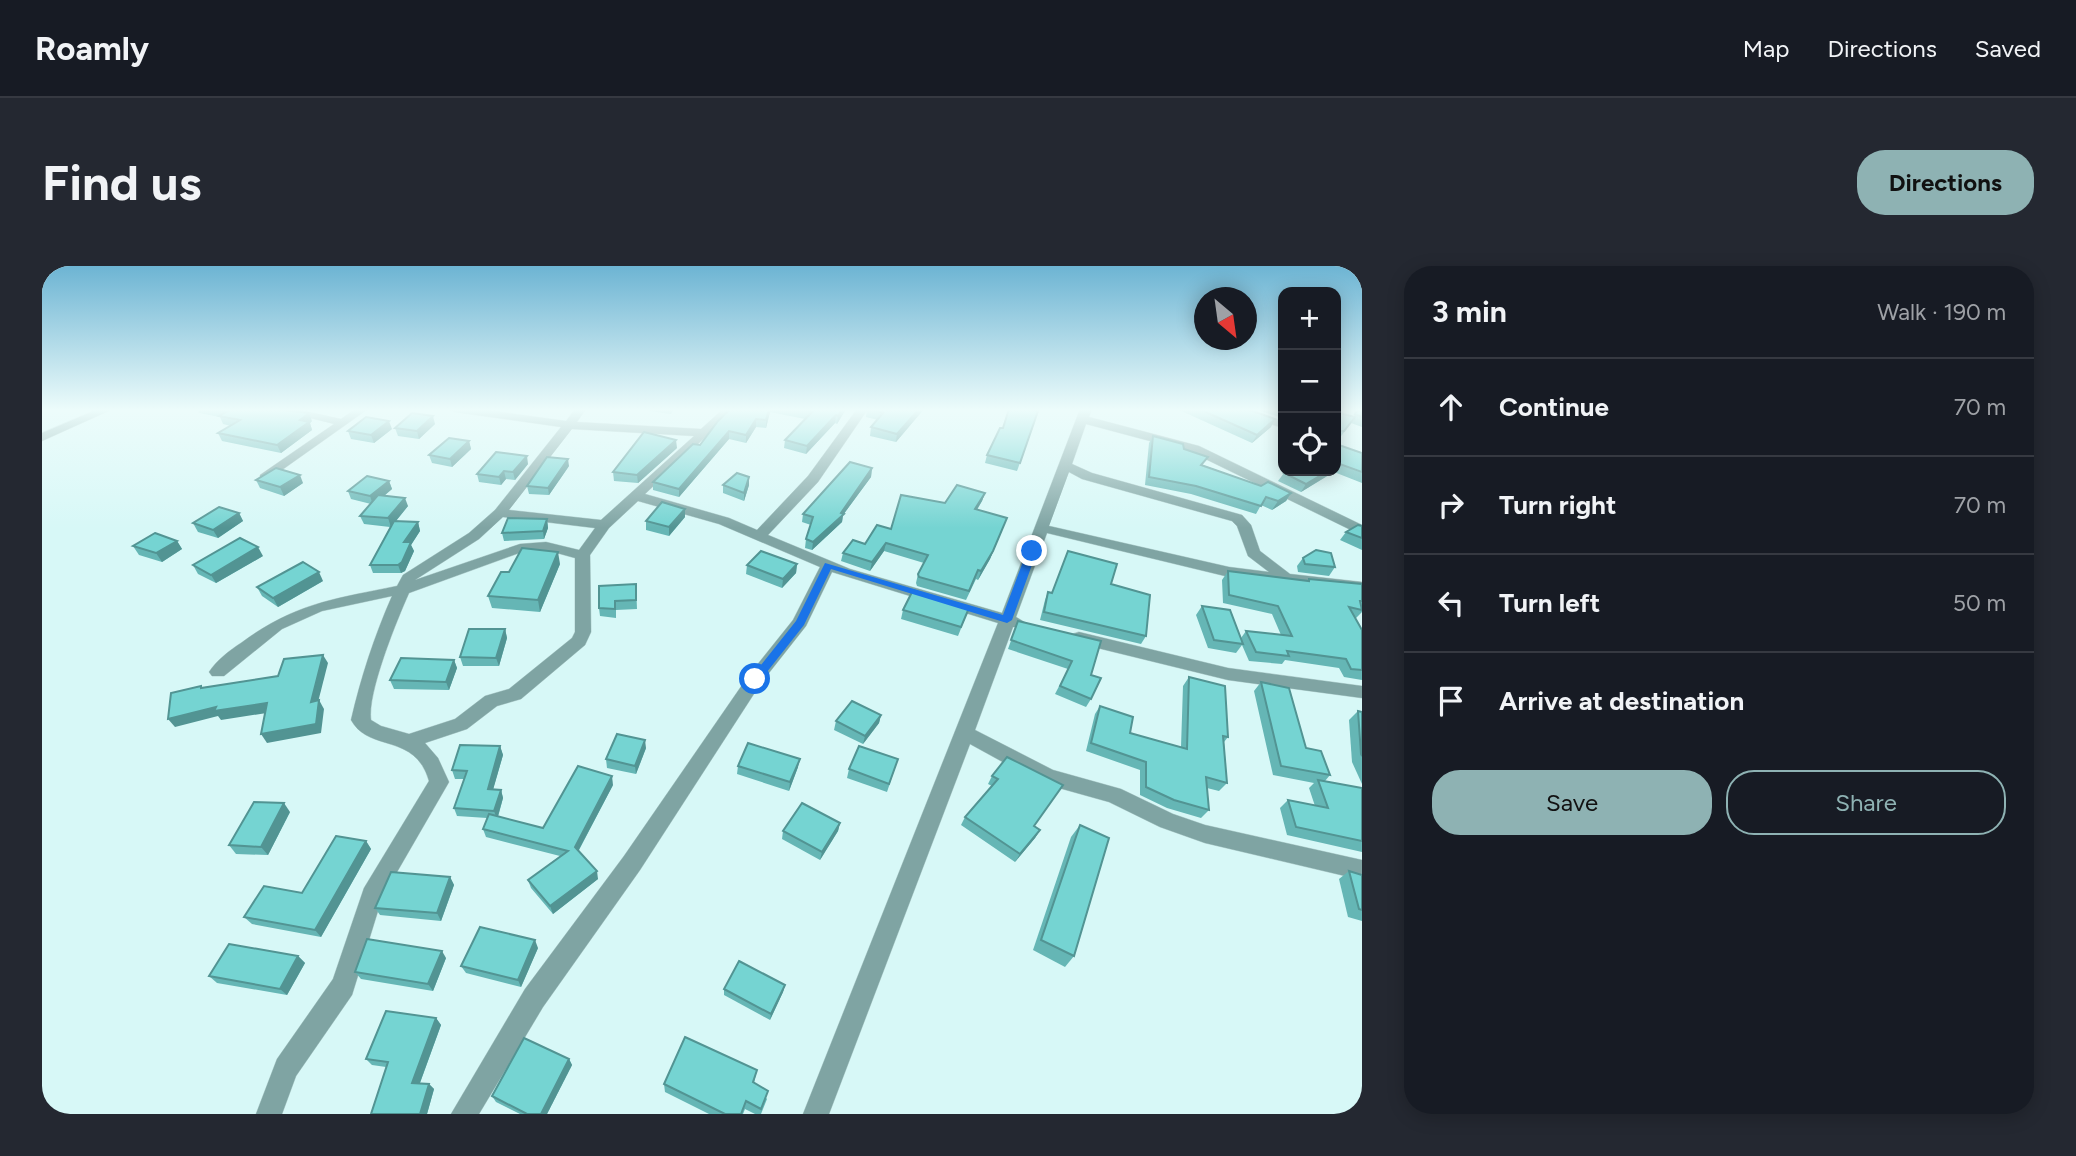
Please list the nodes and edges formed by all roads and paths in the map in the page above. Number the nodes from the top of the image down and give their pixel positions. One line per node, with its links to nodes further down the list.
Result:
1 (308, 449): 8 (street)
2 (550, 449): 10 (street)
3 (688, 449): 9 (street)
4 (835, 449): 14 (street)
5 (1071, 449): 7 (street)
6 (1194, 449): 13 (street)
7 (1065, 465): 12 (street); 17 (street)
8 (265, 478)
9 (637, 496): 11 (street); 14 (street)
10 (500, 513): 11 (street); 19 (street)
11 (604, 524): 15 (street)
12 (1041, 528): 17 (street); 20 (street)
13 (1362, 530)
14 (760, 536): 16 (street)
15 (583, 555): 19 (street); 26 (street)
16 (828, 565): 20 (street); 29 (street)
17 (1286, 578): 18 (street)
18 (1362, 587)
19 (404, 589): 23 (street); 26 (street)
20 (1007, 620): 21 (street); 25 (street)
21 (1033, 626)
22 (1060, 633): 24 (street)
23 (218, 672)
24 (1362, 692)
25 (965, 733): 27 (street); 30 (street)
26 (409, 741): 28 (street)
27 (1362, 870)
28 (269, 1114)
29 (464, 1114)
30 (816, 1114)

